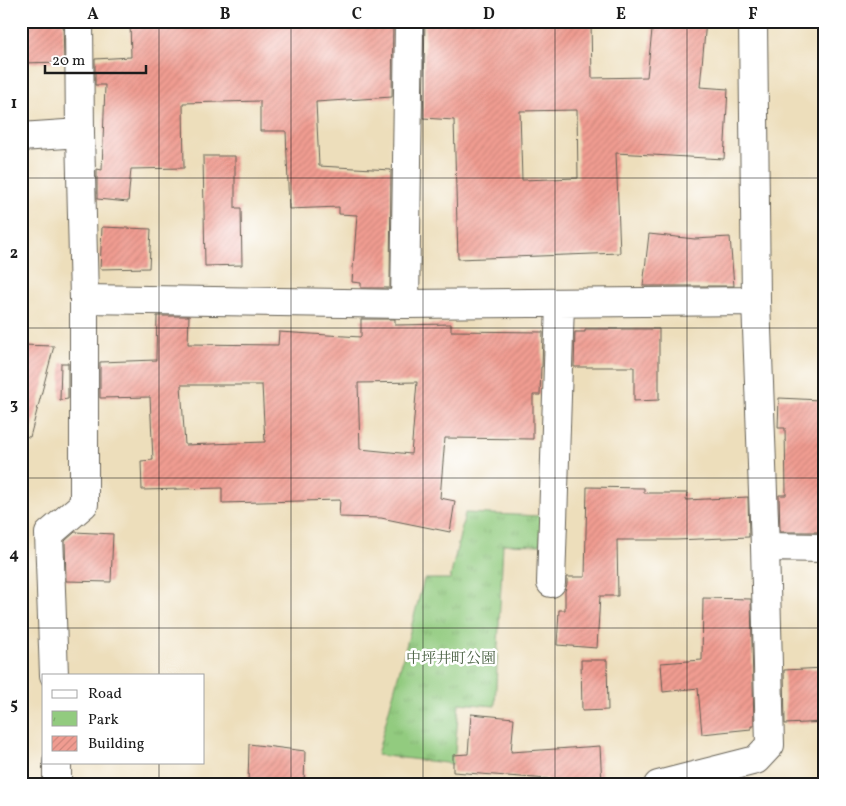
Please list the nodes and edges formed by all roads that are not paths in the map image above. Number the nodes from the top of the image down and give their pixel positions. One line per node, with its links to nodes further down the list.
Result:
1 (79, 21): 4 (street)
2 (409, 21): 9 (street)
3 (753, 21): 7 (street)
4 (80, 133): 5 (street); 6 (street)
5 (21, 137)
6 (84, 299): 9 (street); 13 (street)
7 (756, 301): 8 (street); 10 (street)
8 (560, 302): 9 (street); 12 (street)
9 (405, 304)
10 (765, 547): 11 (street); 16 (street)
11 (825, 548)
12 (551, 583)
13 (54, 674)
14 (56, 764): 15 (street)
15 (57, 785)
16 (658, 785)

